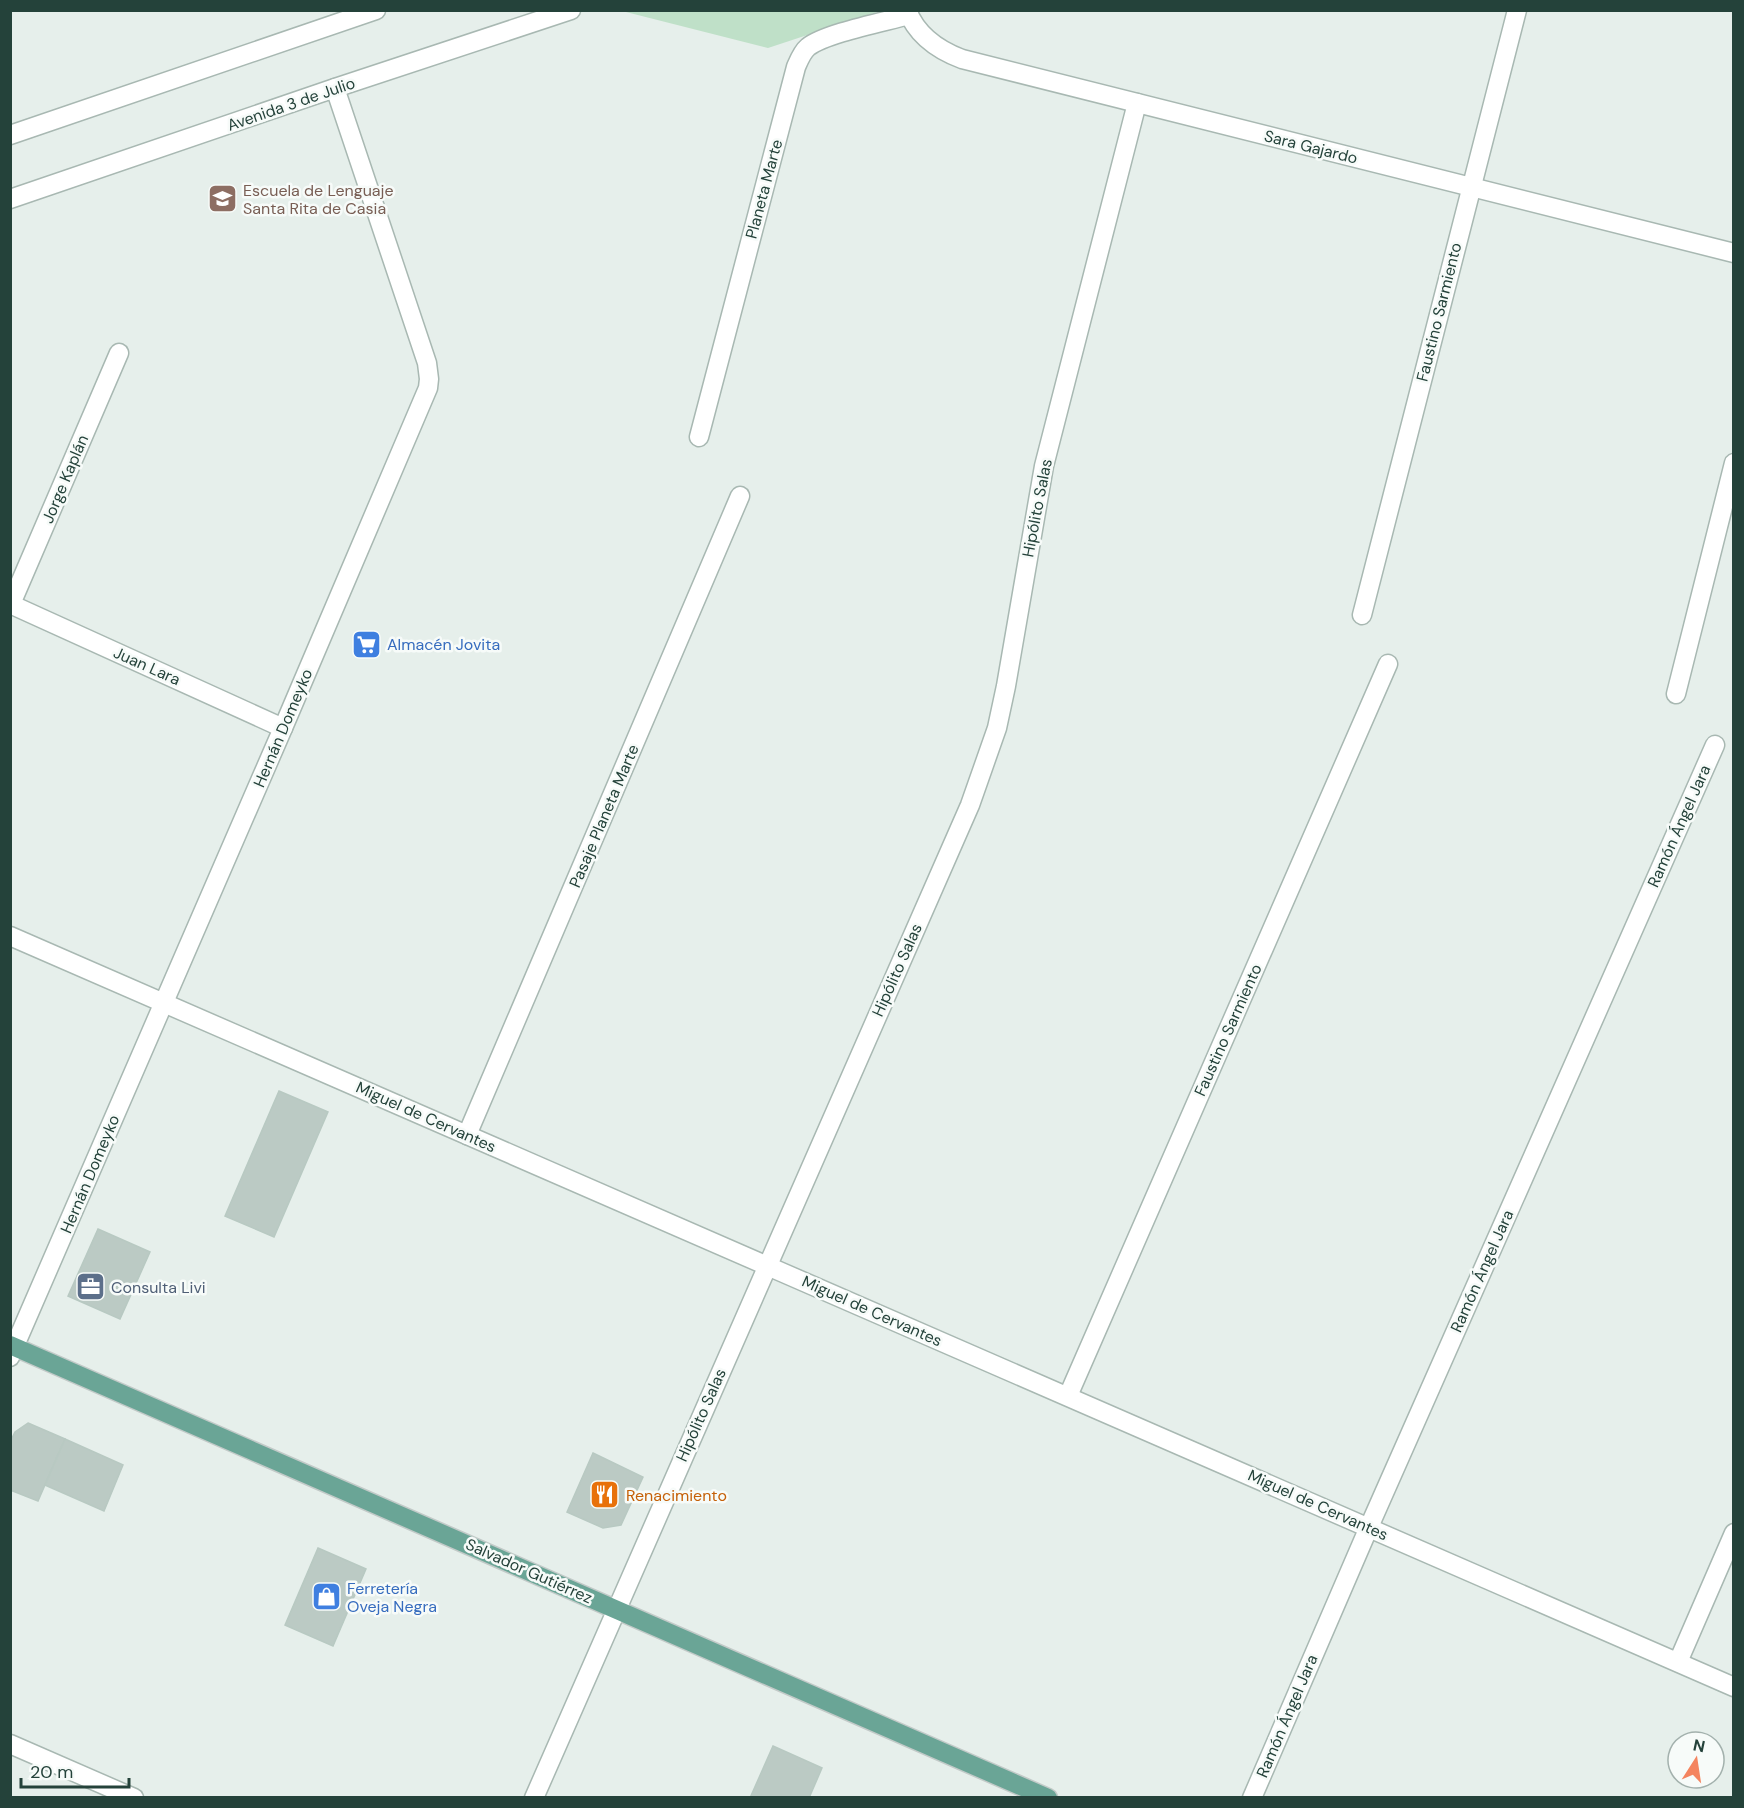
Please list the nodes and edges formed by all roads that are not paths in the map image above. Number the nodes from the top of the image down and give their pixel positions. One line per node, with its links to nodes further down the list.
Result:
1 (376, 10): 7 (street)
2 (571, 10): 5 (street, Avenida 3 de Julio)
3 (1518, 10): 8 (street, Faustino Sarmiento)
4 (908, 13): 6 (street, Sara Gajardo); 12 (street, Planeta Marte)
5 (335, 88): 9 (street, Avenida 3 de Julio); 19 (street, Hernán Domeyko)
6 (1137, 103): 8 (street, Sara Gajardo); 24 (street, Hipólito Salas)
7 (10, 135)
8 (1471, 187): 10 (street, Sara Gajardo); 16 (street, Faustino Sarmiento)
9 (10, 199)
10 (1734, 253)
11 (119, 353): 15 (street, Jorge Kaplán)
12 (699, 437)
13 (1734, 463): 18 (street)
14 (740, 496): 23 (street, Pasaje Planeta Marte)
15 (11, 604): 19 (street, Juan Lara)
16 (1362, 615)
17 (1388, 664): 26 (street, Faustino Sarmiento)
18 (1676, 694)
19 (283, 728): 22 (street, Hernán Domeyko)
20 (1715, 745): 27 (street, Ramón Ángel Jara)
21 (10, 936): 22 (street, Miguel de Cervantes)
22 (164, 1003): 23 (street, Miguel de Cervantes); 25 (street, Hernán Domeyko)
23 (467, 1135): 24 (street, Miguel de Cervantes)
24 (767, 1266): 26 (street, Miguel de Cervantes); 29 (street, Hipólito Salas)
25 (12, 1350): 29 (main road, Salvador Gutiérrez)
26 (1068, 1396): 27 (street, Miguel de Cervantes)
27 (1369, 1527): 30 (street, Miguel de Cervantes); 36 (street, Ramón Ángel Jara)
28 (1734, 1533): 30 (street)
29 (616, 1609): 34 (street, Hipólito Salas); 35 (main road, Salvador Gutiérrez)
30 (1678, 1662): 31 (street, Miguel de Cervantes)
31 (1734, 1687)
32 (10, 1744): 33 (street)
33 (134, 1797)
34 (534, 1797)
35 (1048, 1797)
36 (1252, 1797)

